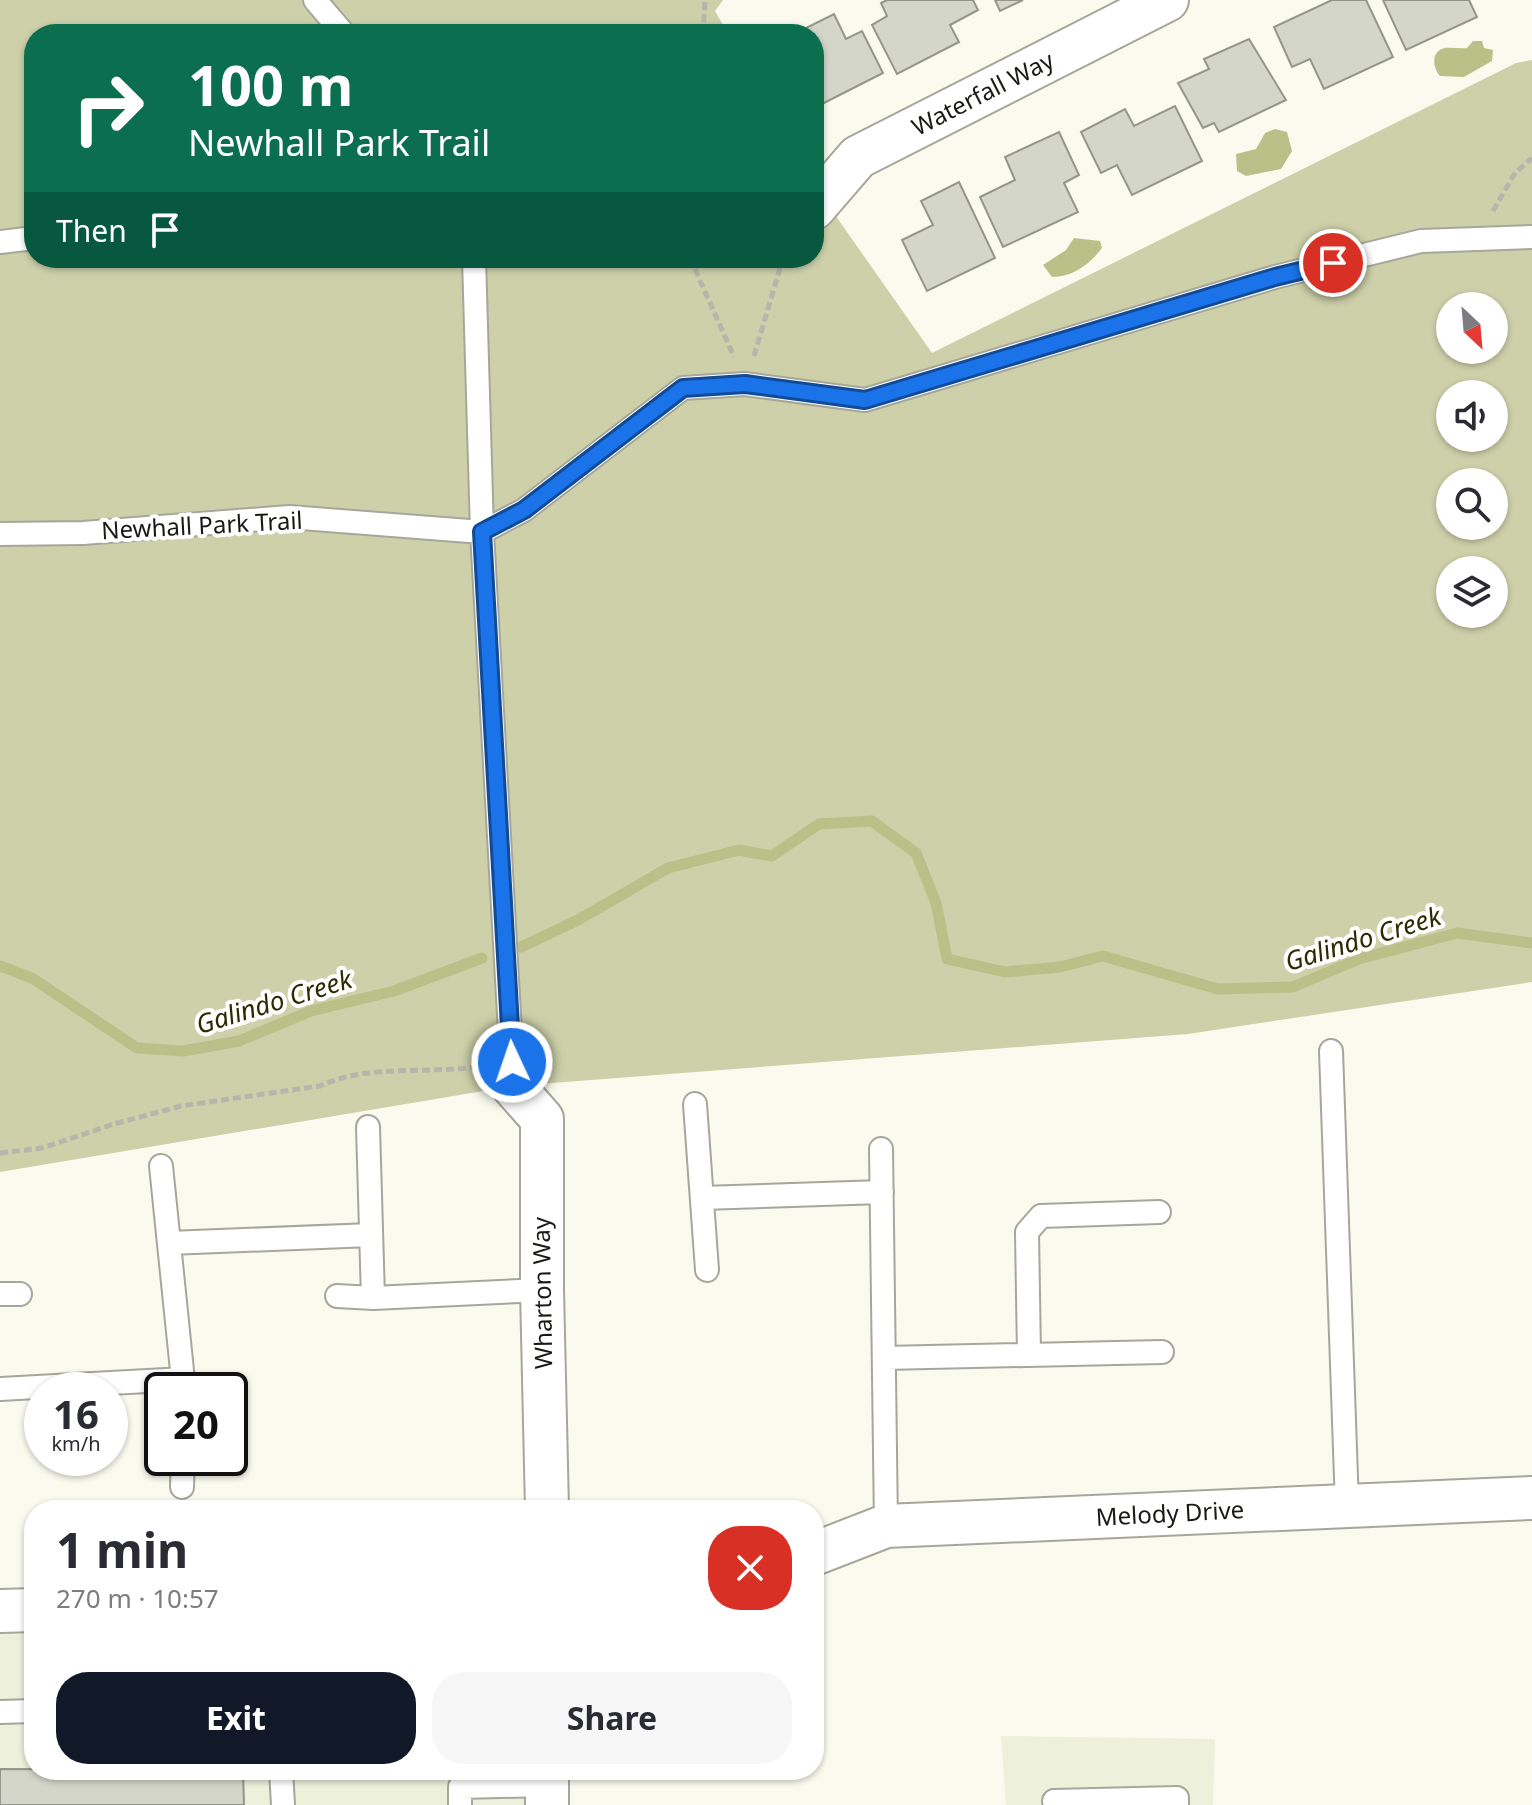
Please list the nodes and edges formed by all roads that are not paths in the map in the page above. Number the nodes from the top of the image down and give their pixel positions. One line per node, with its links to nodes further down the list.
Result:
1 (315, 0): 3 (lane)
2 (1167, 0): 4 (street, Waterfall Way)
3 (335, 24)
4 (824, 196)
5 (1532, 237): 9 (lane)
6 (24, 239): 7 (lane)
7 (0, 242)
8 (474, 268): 9 (lane)
9 (482, 532): 10 (lane, Newhall Park Trail); 12 (lane)
10 (0, 534)
11 (1331, 1051): 36 (lane)
12 (513, 1074): 23 (street, Wharton Way)
13 (695, 1104): 18 (lane)
14 (368, 1127): 20 (lane)
15 (881, 1149): 17 (lane)
16 (161, 1166): 21 (lane)
17 (882, 1192): 18 (lane); 28 (lane)
18 (702, 1198): 22 (lane)
19 (1159, 1212): 27 (lane)
20 (371, 1235): 21 (lane); 25 (lane)
21 (169, 1243): 29 (lane)
22 (707, 1270)
23 (542, 1290): 25 (lane); 35 (street, Wharton Way)
24 (337, 1296): 25 (lane)
25 (373, 1298)
26 (1162, 1352): 27 (lane)
27 (1029, 1355): 28 (lane)
28 (884, 1358): 37 (lane)
29 (183, 1372)
30 (144, 1386): 31 (lane)
31 (0, 1389)
32 (182, 1476): 33 (lane)
33 (182, 1487)
34 (1532, 1498): 36 (street, Melody Drive)
35 (547, 1500)
36 (1347, 1506): 37 (street, Melody Drive)
37 (886, 1526): 38 (street, Melody Drive)
38 (824, 1550)
39 (24, 1610): 40 (street)
40 (0, 1611)
41 (24, 1711): 42 (lane)
42 (0, 1712)
43 (282, 1780): 46 (lane)
44 (547, 1787): 47 (lane)
45 (1054, 1801): 48 (lane)
46 (283, 1805)
47 (460, 1805)
48 (1177, 1805)

